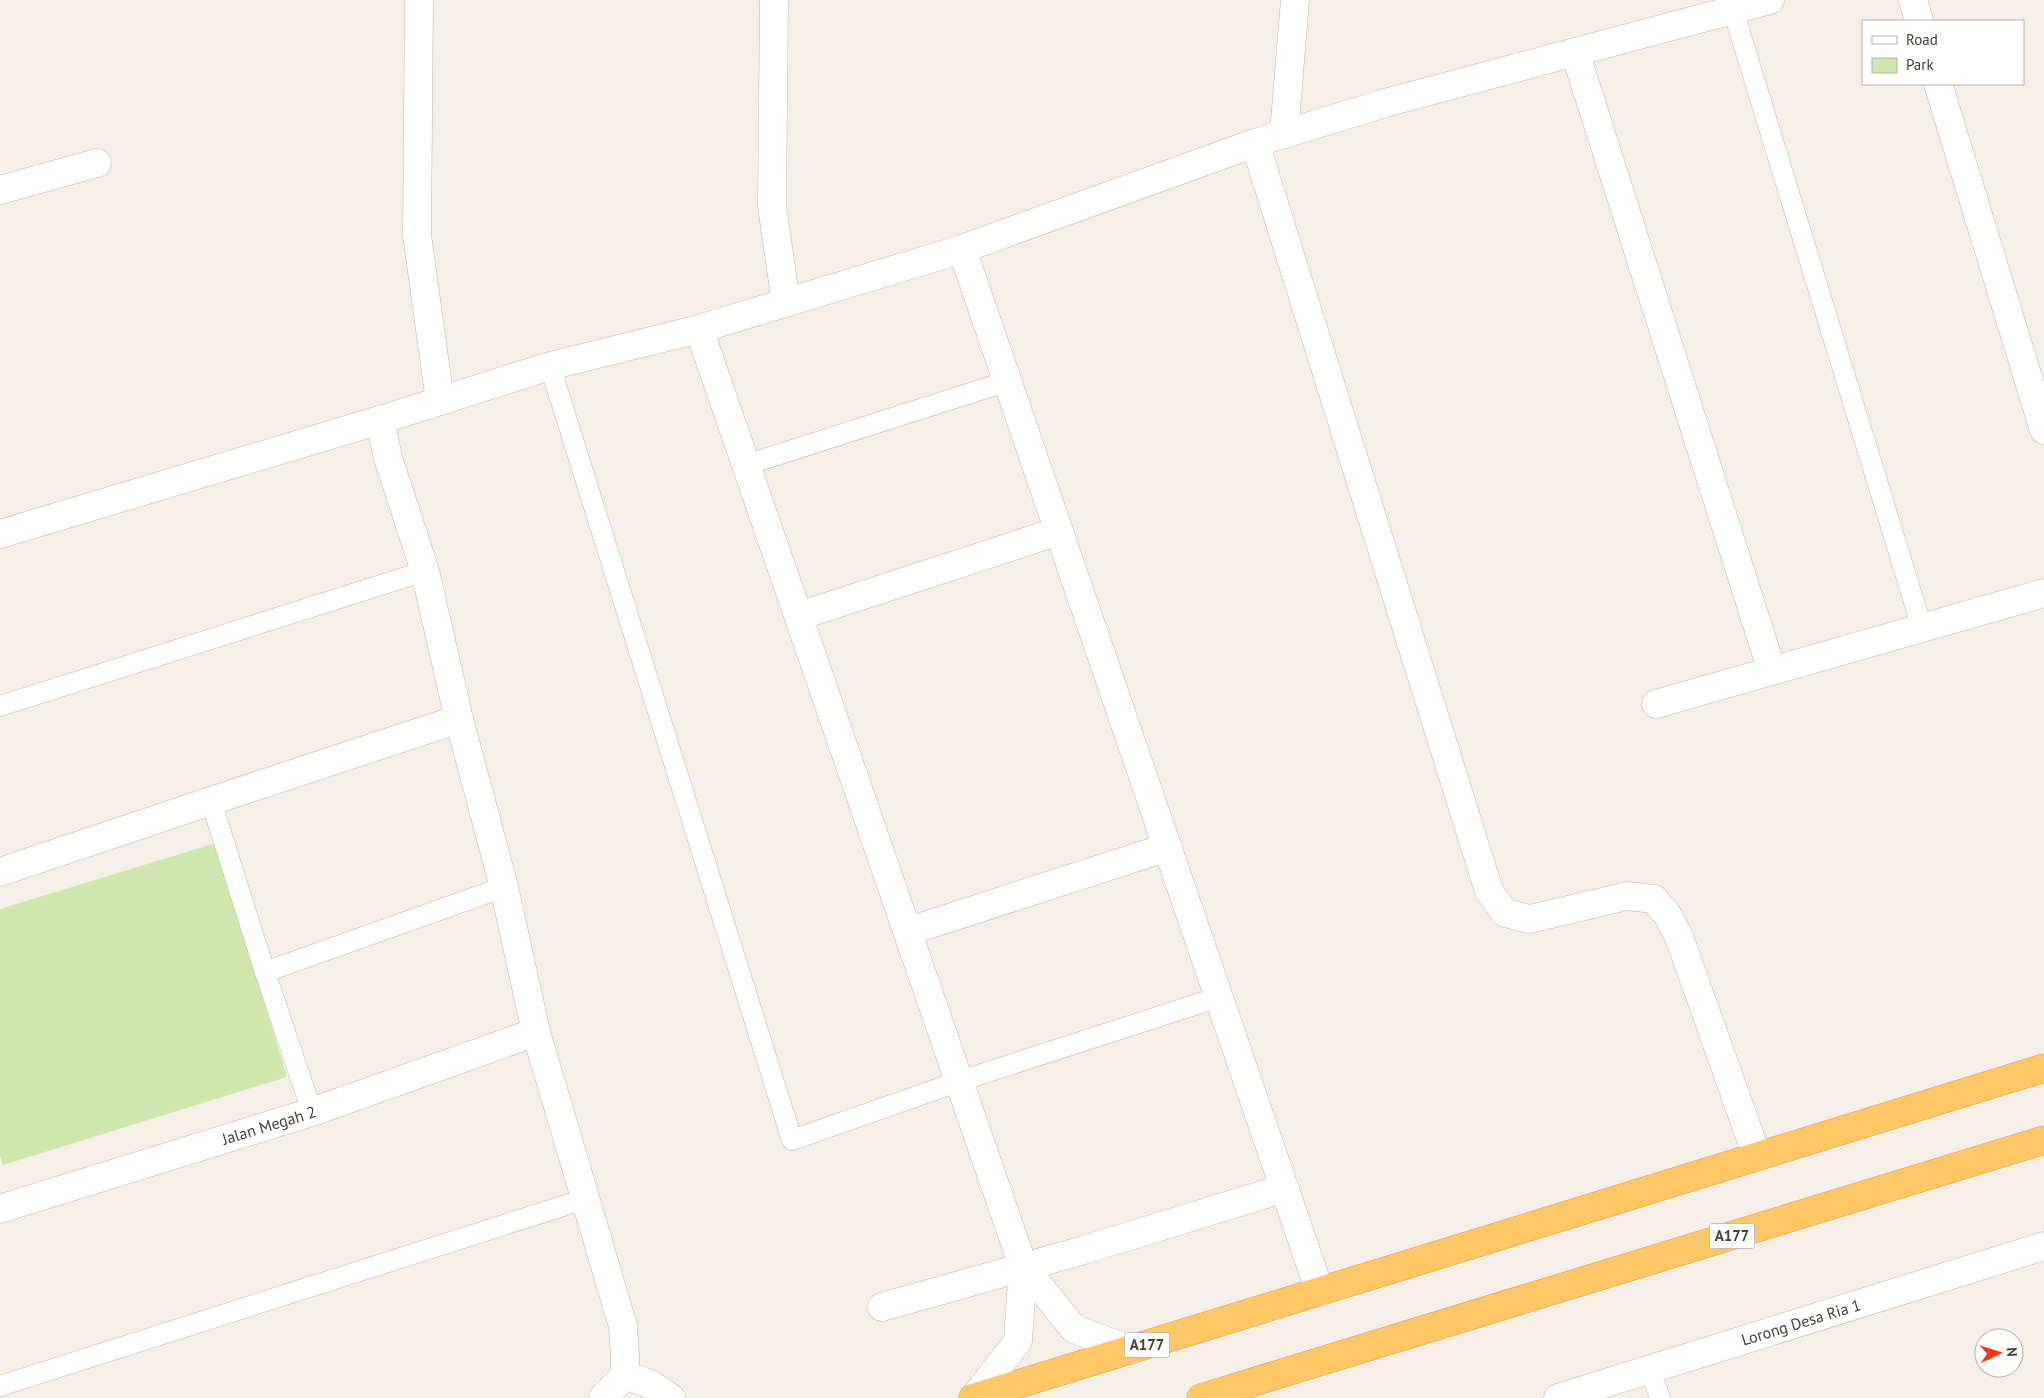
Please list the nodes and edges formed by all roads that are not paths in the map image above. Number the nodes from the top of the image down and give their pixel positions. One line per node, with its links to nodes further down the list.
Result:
1 (419, 0): 19 (street)
2 (774, 0): 15 (street)
3 (1295, 0): 10 (street)
4 (1770, 0): 6 (street)
5 (1913, 0): 7 (street)
6 (1734, 10): 8 (street); 28 (lane)
7 (1919, 20)
8 (1575, 52): 10 (street); 29 (street)
9 (1938, 85): 21 (street)
10 (1284, 134): 11 (street)
11 (1255, 143): 14 (street); 45 (street)
12 (97, 163): 13 (street)
13 (0, 190)
14 (962, 248): 15 (street); 18 (street)
15 (786, 303): 16 (street)
16 (699, 329): 17 (street); 22 (street)
17 (550, 366): 19 (street); 42 (lane)
18 (1008, 381): 22 (lane); 23 (street)
19 (440, 401): 20 (street)
20 (380, 420): 24 (street); 25 (street)
21 (2044, 430)
22 (746, 464): 27 (street)
23 (1059, 531): 27 (street); 34 (street)
24 (0, 534)
25 (425, 570): 31 (lane); 32 (street)
26 (2044, 593): 28 (street)
27 (799, 616): 37 (street)
28 (1922, 628): 29 (street)
29 (1772, 671): 30 (street)
30 (1656, 704)
31 (0, 706)
32 (459, 719): 33 (street); 36 (street)
33 (211, 800): 35 (street); 38 (lane)
34 (1168, 847): 37 (street); 39 (street)
35 (0, 872)
36 (504, 887): 38 (lane); 40 (street)
37 (909, 931): 42 (street)
38 (265, 972): 43 (lane)
39 (1219, 997): 42 (lane); 46 (street)
40 (536, 1032): 43 (street, Jalan Megah 2); 47 (street)
41 (2044, 1068): 45 (highway, A177)
42 (960, 1080): 50 (street)
43 (312, 1112): 48 (street, Jalan Megah 2)
44 (2044, 1140): 57 (highway, A177)
45 (1757, 1156): 51 (highway, A177)
46 (1285, 1188): 50 (street); 51 (street)
47 (585, 1199): 55 (street); 56 (lane)
48 (0, 1209)
49 (2044, 1246): 54 (street, Lorong Desa Ria 1)
50 (1024, 1266): 52 (street); 53 (street); 60 (street)
51 (1320, 1292): 53 (highway, A177)
52 (882, 1307)
53 (1131, 1350): 60 (highway, A177)
54 (1650, 1370): 61 (street, Lorong Desa Ria 1); 62 (lane)
55 (624, 1375): 58 (street); 59 (street)
56 (0, 1386)
57 (1209, 1397)
58 (603, 1398)
59 (671, 1398)
60 (973, 1398)
61 (1558, 1398)
62 (1660, 1398)

